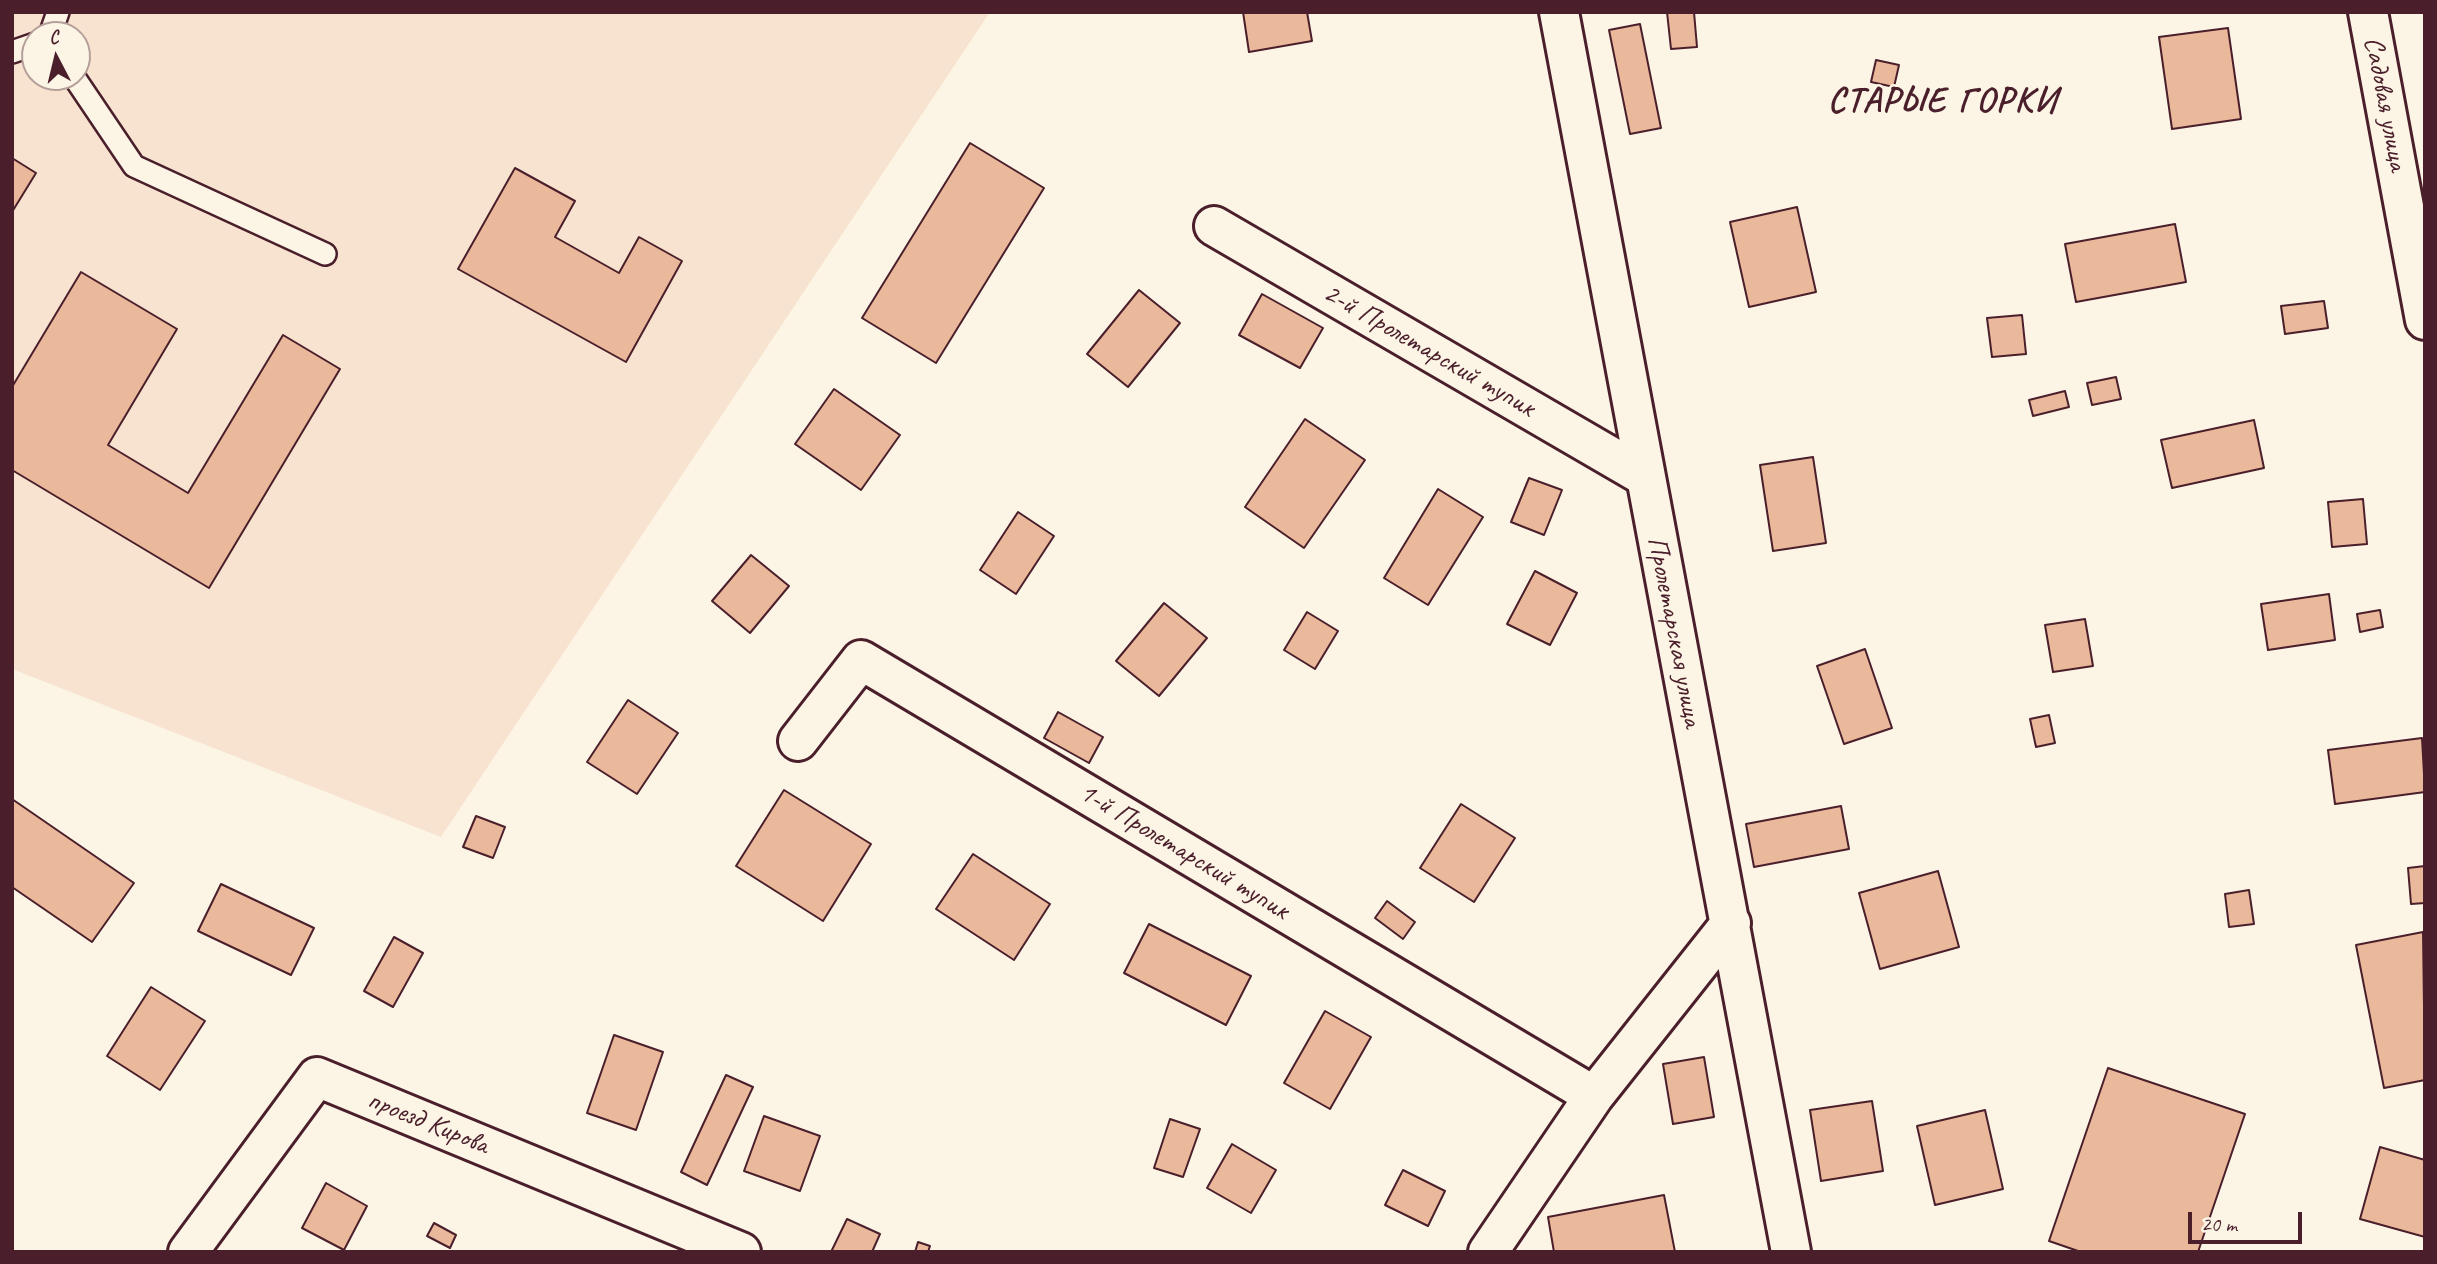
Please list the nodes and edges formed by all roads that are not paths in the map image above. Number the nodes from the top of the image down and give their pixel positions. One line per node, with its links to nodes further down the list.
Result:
1 (1559, 12): 7 (street, Пролетарская улица)
2 (2368, 12): 6 (street, Садовая улица)
3 (83, 91): 5 (lane)
4 (1214, 226): 7 (street, 2-й Пролетарский тупик)
5 (325, 254)
6 (2425, 320)
7 (1644, 476): 9 (street, Пролетарская улица)
8 (798, 741): 10 (street, 1-й Пролетарский тупик)
9 (1731, 923): 10 (street); 14 (street, Пролетарская улица)
10 (1594, 1096): 13 (street)
11 (188, 1252): 12 (street, проезд Кирова)
12 (741, 1252)
13 (1488, 1252)
14 (1791, 1252)

